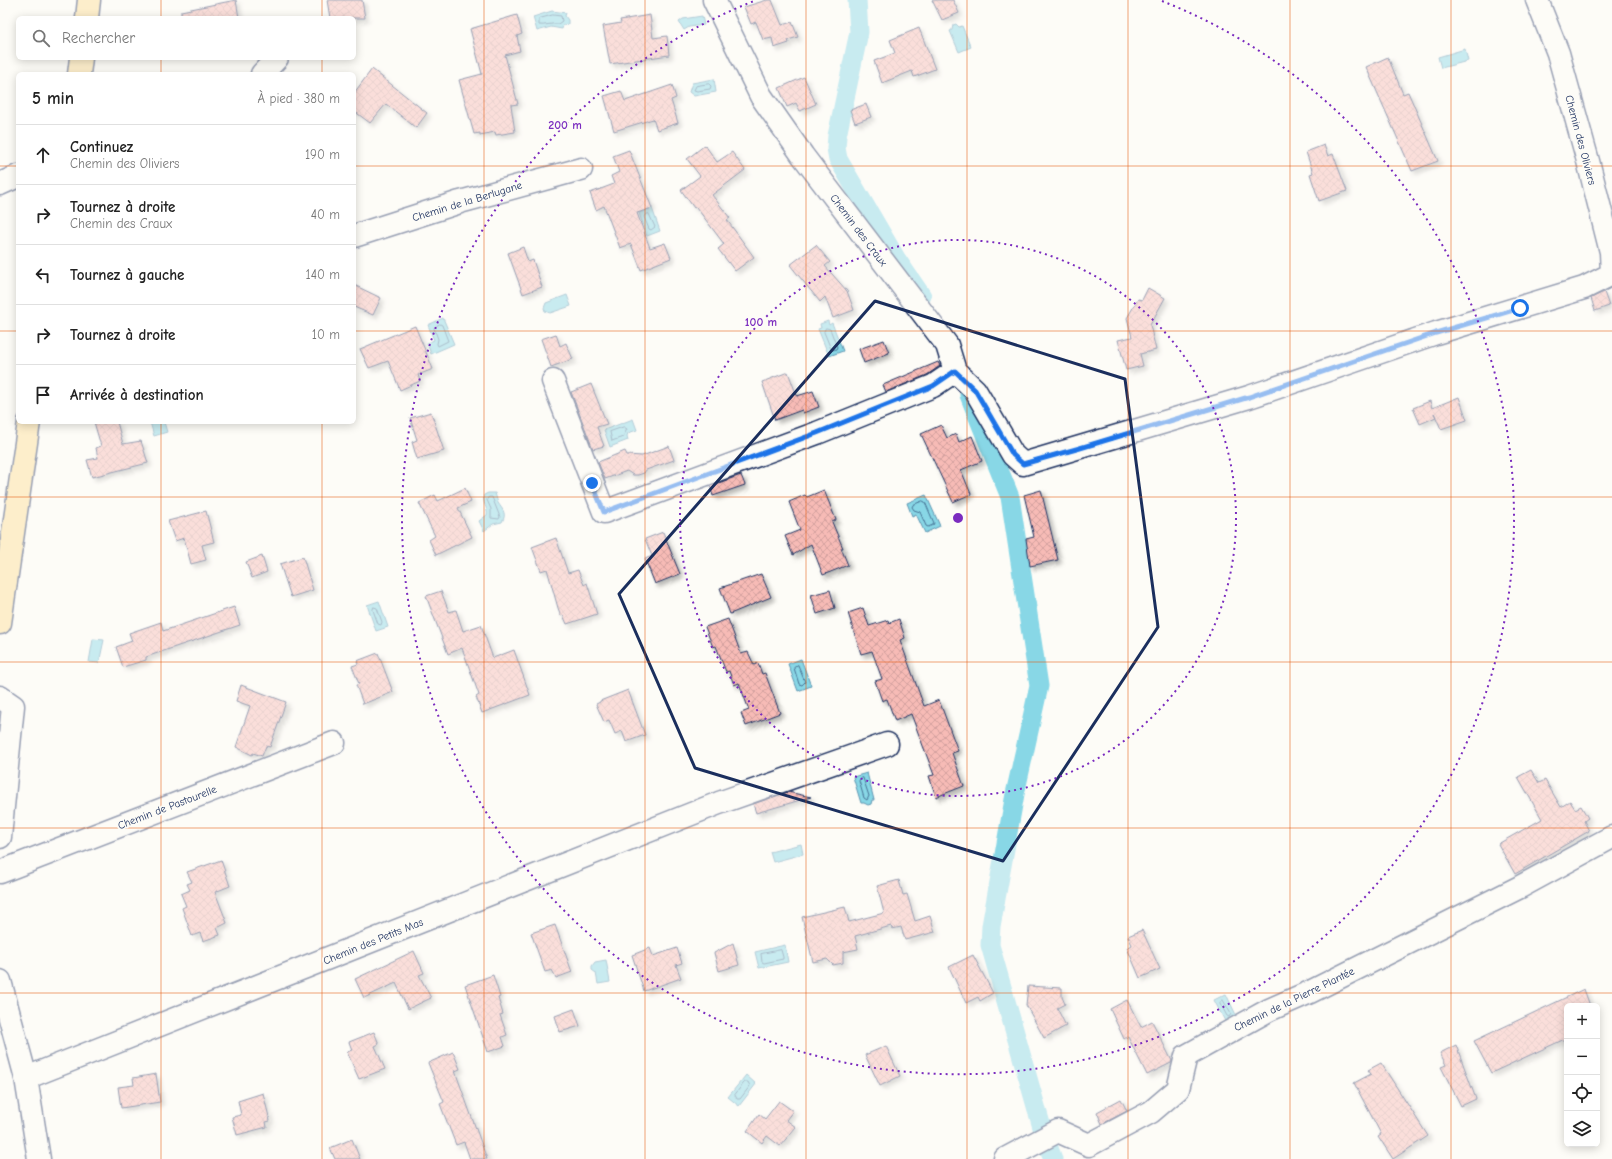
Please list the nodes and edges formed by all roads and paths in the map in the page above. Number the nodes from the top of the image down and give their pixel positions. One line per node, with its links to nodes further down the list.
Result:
1 (89, 0): 4 (main road)
2 (714, 0): 13 (street, Chemin des Craux)
3 (1536, 0): 16 (street, Chemin des Oliviers)
4 (87, 16)
5 (81, 60): 7 (main road)
6 (275, 60): 8 (street)
7 (79, 72)
8 (264, 72)
9 (581, 168): 12 (street, Chemin de la Berlugane)
10 (16, 177): 11 (street)
11 (0, 184)
12 (356, 235)
13 (955, 371): 14 (street); 16 (street, Chemin des Craux)
14 (552, 381)
15 (29, 424): 17 (main road)
16 (1013, 455)
17 (0, 623)
18 (0, 697): 22 (street)
19 (334, 742): 23 (street, Chemin de Pastourelle)
20 (887, 744): 25 (street, Chemin des Petits Mas)
21 (1612, 836): 27 (street, Chemin de la Pierre Plantée)
22 (0, 837)
23 (0, 872)
24 (0, 981): 25 (street)
25 (26, 1078): 26 (street)
26 (39, 1159)
27 (1004, 1159)

